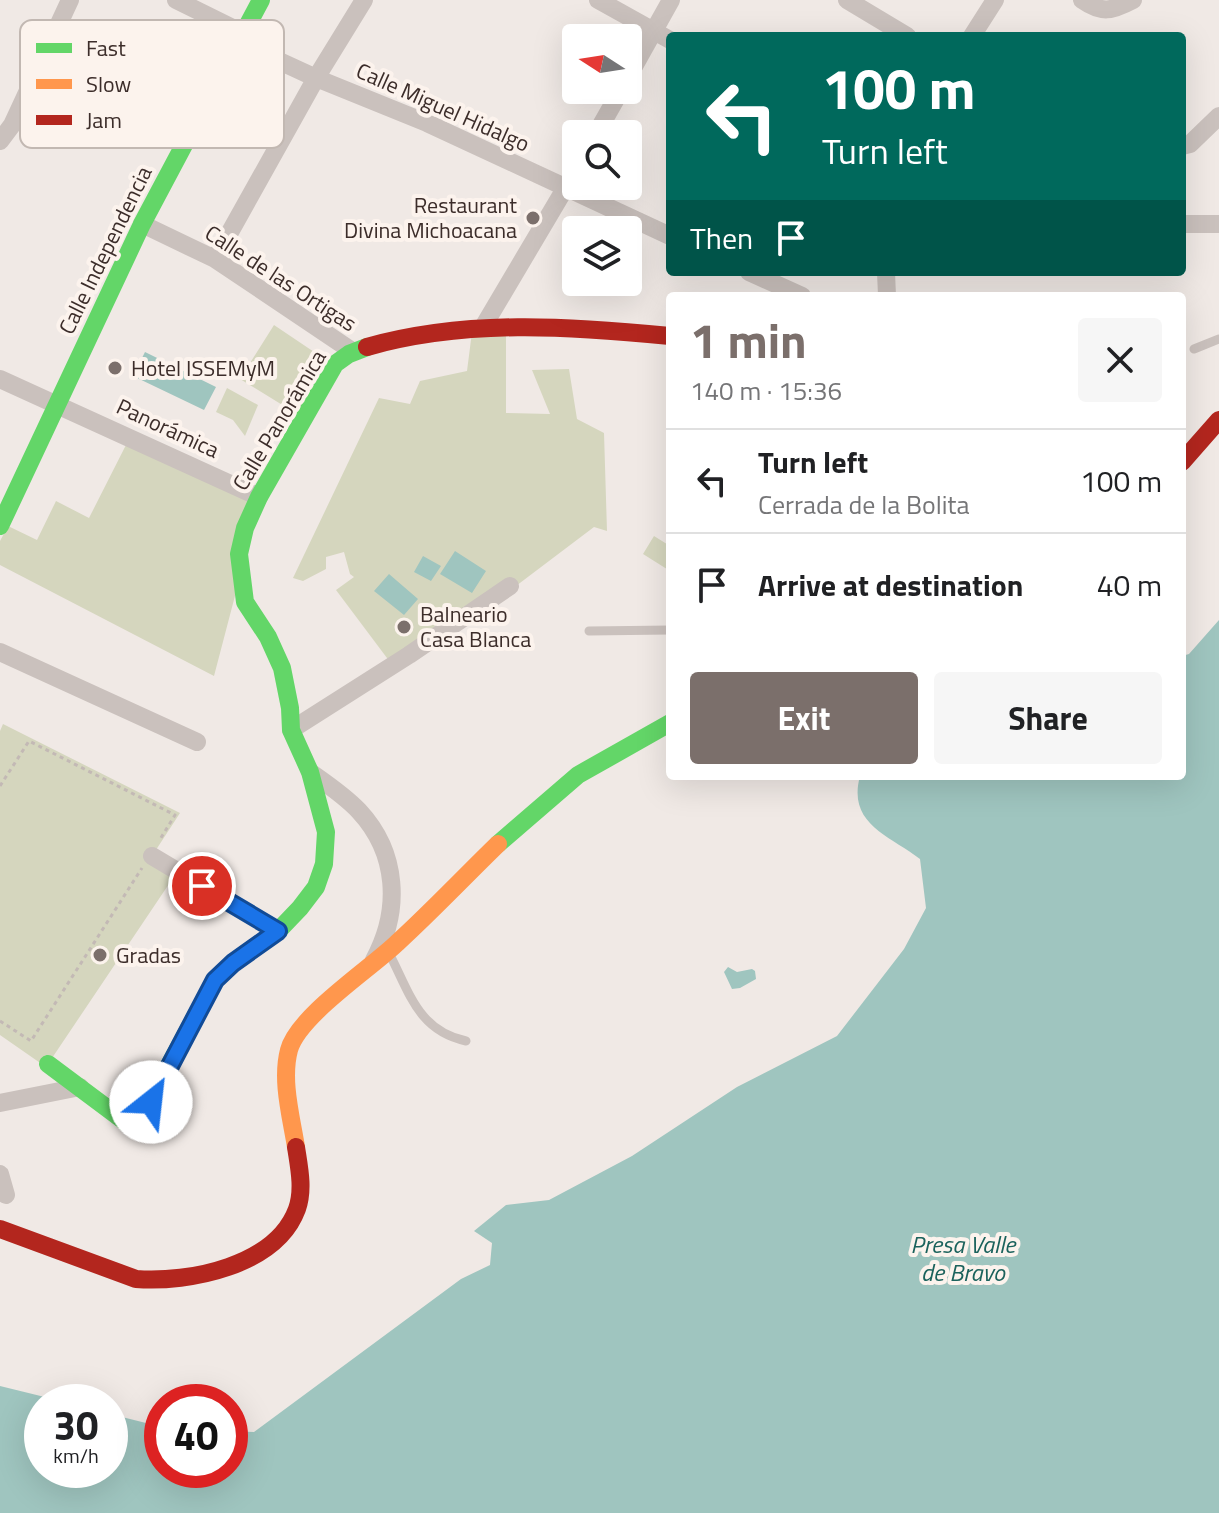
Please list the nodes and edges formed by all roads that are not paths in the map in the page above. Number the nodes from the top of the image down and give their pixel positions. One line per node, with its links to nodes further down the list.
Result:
1 (70, 0): 11 (street)
2 (176, 0): 12 (street, Calle Miguel Hidalgo)
3 (261, 0): 13 (street, Calle Independencia)
4 (364, 0): 19 (street)
5 (598, 0): 16 (street)
6 (671, 0): 16 (street)
7 (847, 0): 14 (street)
8 (995, 0): 15 (street)
9 (1082, 0): 10 (street)
10 (1133, 0)
11 (61, 20)
12 (211, 20)
13 (251, 20)
14 (900, 32)
15 (975, 32)
16 (662, 36): 17 (street)
17 (642, 60)
18 (284, 61): 19 (street, Calle Miguel Hidalgo)
19 (316, 78): 22 (street); 27 (street, Calle Miguel Hidalgo)
20 (20, 108): 23 (street)
21 (1217, 122): 24 (street)
22 (284, 135)
23 (0, 141)
24 (1186, 145)
25 (183, 148): 30 (street, Calle Independencia)
26 (277, 148): 34 (street)
27 (562, 187)
28 (562, 196): 37 (street)
29 (590, 200): 33 (street, Calle Miguel Hidalgo)
30 (142, 224): 34 (street, Calle de las Ortigas); 43 (street, Calle Independencia)
31 (1186, 224): 32 (street)
32 (1219, 224)
33 (666, 234)
34 (215, 259): 41 (street, Calle de las Ortigas)
35 (758, 276): 36 (street)
36 (793, 292)
37 (483, 327): 38 (street, Calle Panorámica); 41 (street, Calle Panorámica)
38 (666, 336)
39 (1219, 339): 40 (lane)
40 (1194, 349)
41 (352, 351): 46 (street, Calle Panorámica)
42 (0, 379): 43 (street, Panorámica)
43 (58, 404): 46 (street, Panorámica); 47 (street, Calle Independencia)
44 (1219, 420): 45 (street)
45 (1186, 457)
46 (259, 497): 53 (street, Calle Panorámica)
47 (0, 526)
48 (510, 586): 53 (street)
49 (666, 630): 50 (lane)
50 (589, 631)
51 (0, 652): 54 (street)
52 (666, 725): 58 (street)
53 (291, 730): 55 (street, Calle Panorámica)
54 (197, 742)
55 (310, 772): 57 (street, Calle Panorámica); 59 (street)
56 (150, 855): 57 (street)
57 (278, 931): 62 (street, Calle Panorámica)
58 (388, 952): 59 (street); 60 (lane)
59 (366, 972): 66 (street)
60 (466, 1041)
61 (48, 1064): 62 (street)
62 (80, 1087): 63 (street)
63 (0, 1103)
64 (0, 1174): 65 (street)
65 (6, 1195)
66 (0, 1229)

